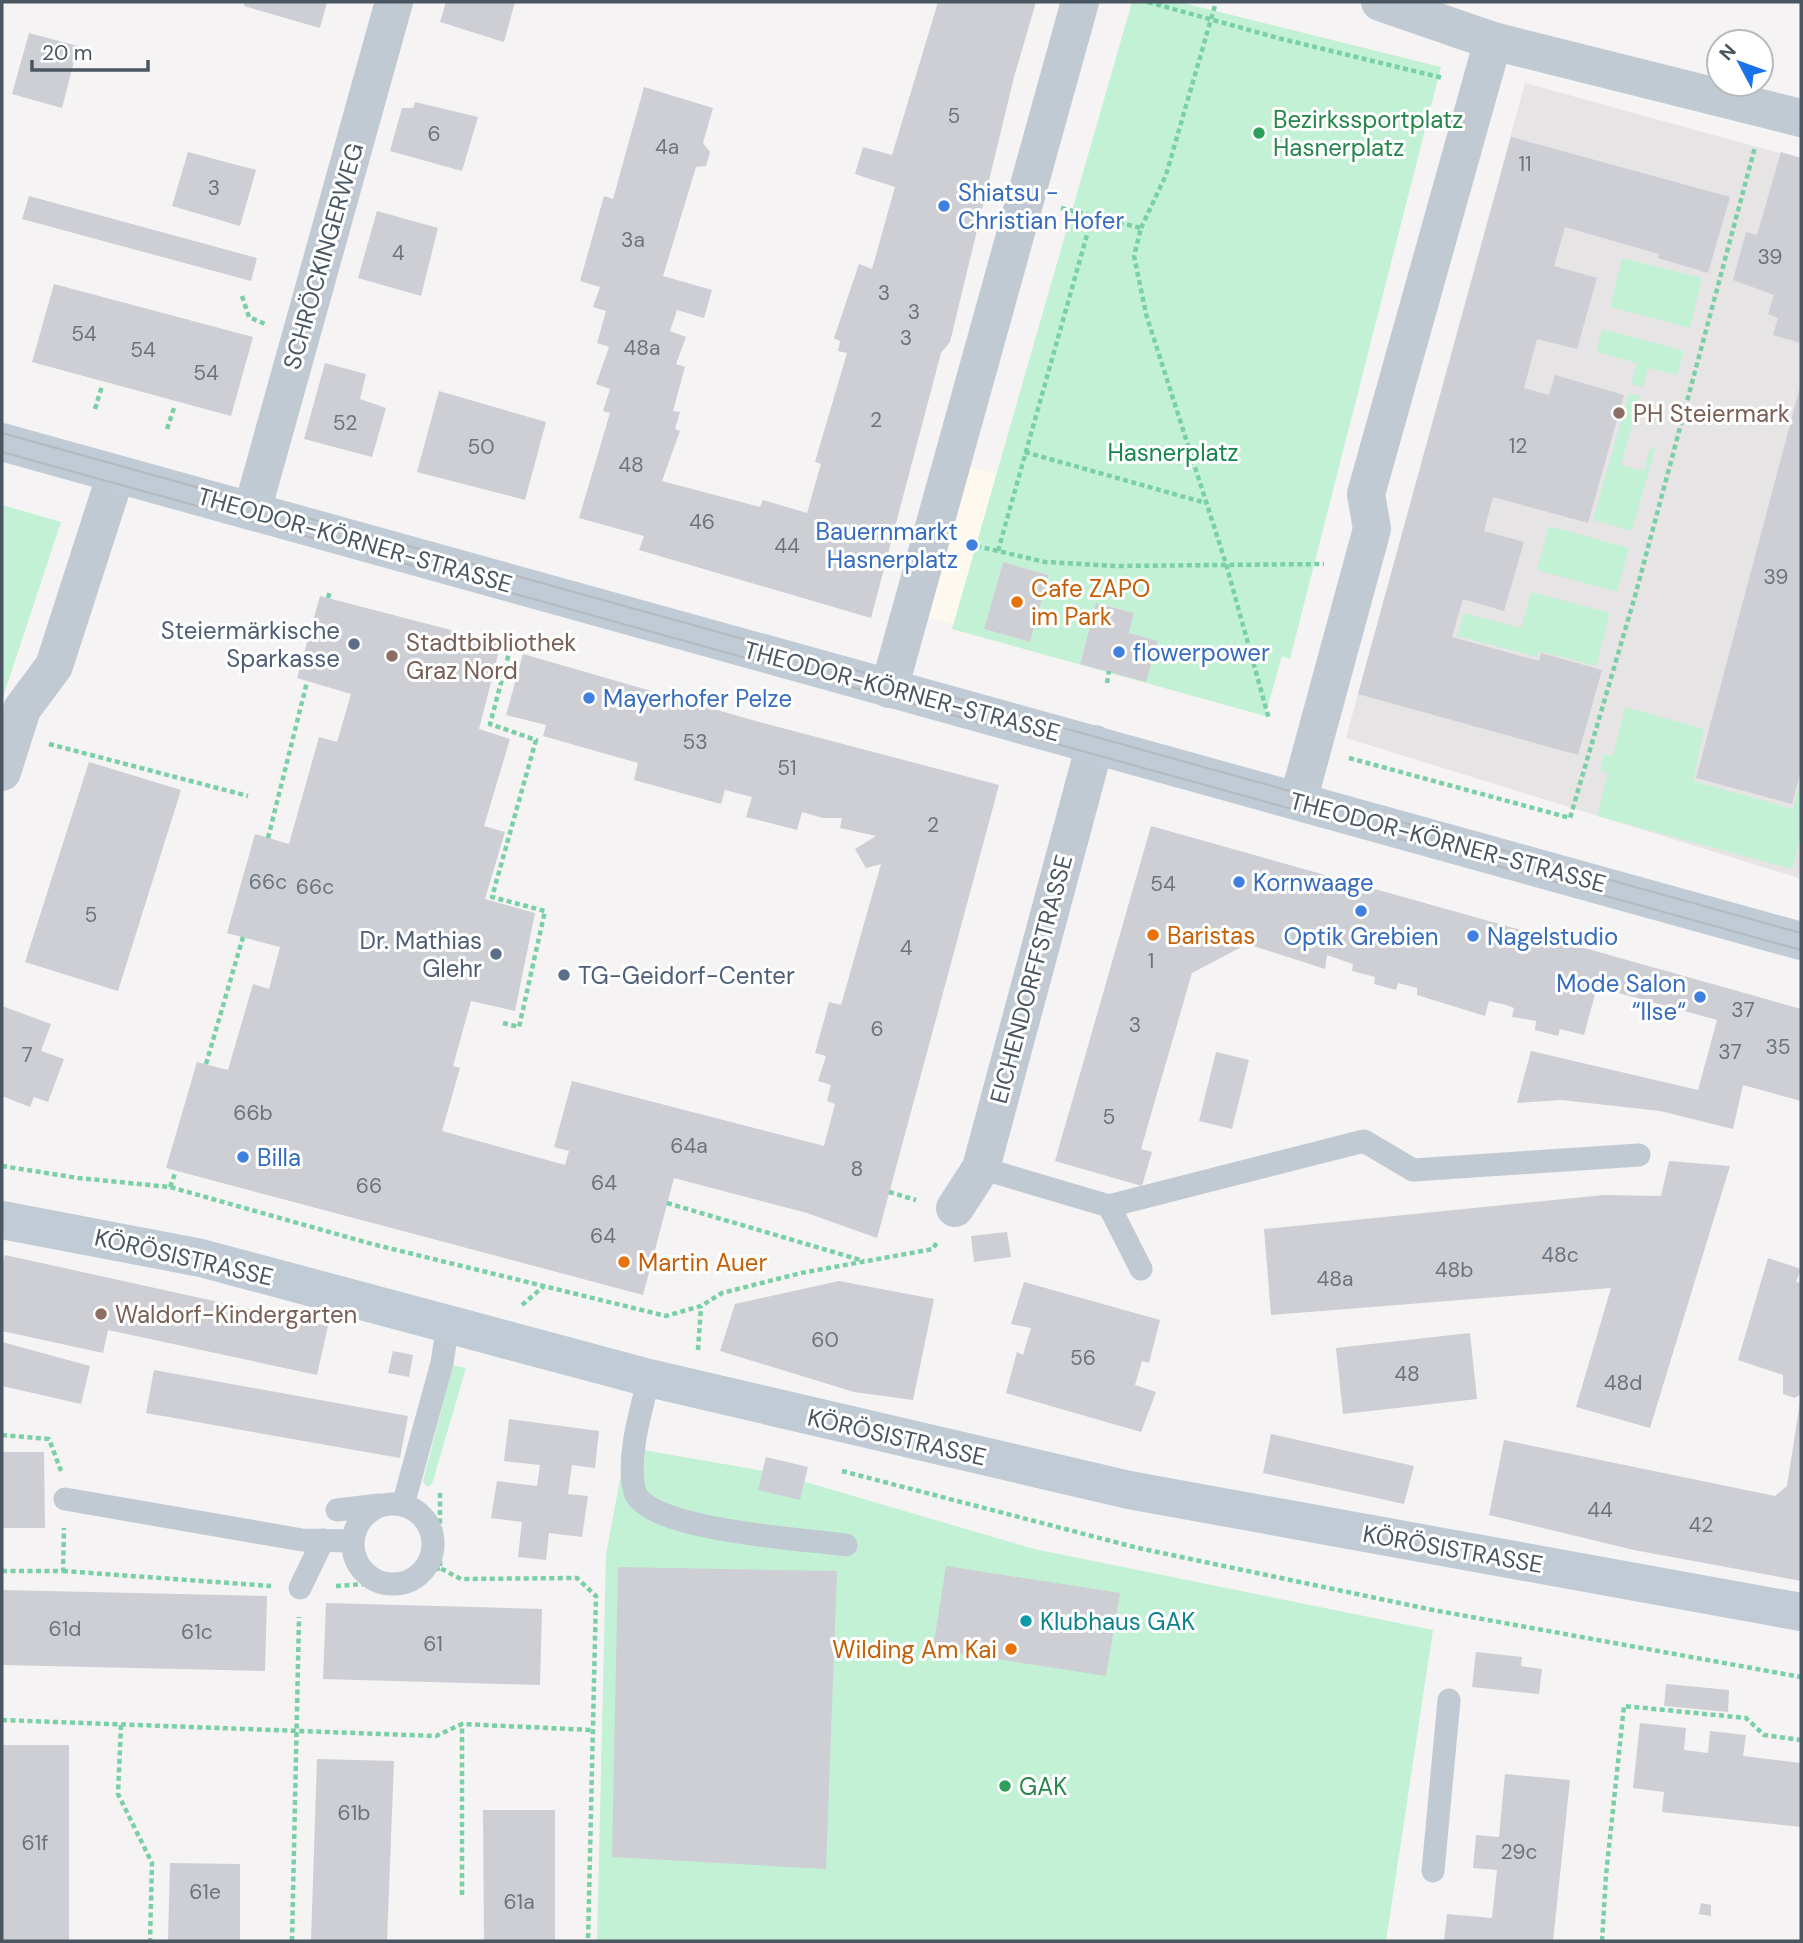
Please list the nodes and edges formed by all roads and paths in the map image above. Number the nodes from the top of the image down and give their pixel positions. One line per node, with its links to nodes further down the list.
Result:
1 (394, 2): 22 (street, SCHRÖCKINGERWEG)
2 (1080, 2): 11 (street)
3 (1148, 2): 6 (path)
4 (1216, 2): 6 (path)
5 (1380, 2): 7 (street)
6 (1210, 21): 8 (path); 13 (path)
7 (1493, 41): 9 (street); 40 (street)
8 (1450, 80)
9 (1763, 108): 10 (street); 37 (path)
10 (1801, 118)
11 (1026, 198): 12 (path); 23 (street)
12 (1092, 216): 13 (path); 19 (path)
13 (1141, 229): 21 (path)
14 (102, 386): 16 (path)
15 (175, 405): 17 (path)
16 (95, 409)
17 (167, 429)
18 (2, 442): 20 (main road, THEODOR-KÖRNER-STRASSE)
19 (1025, 452): 21 (path); 24 (path)
20 (116, 474): 22 (main road, THEODOR-KÖRNER-STRASSE); 38 (street)
21 (1206, 503): 25 (path)
22 (252, 511): 33 (main road, THEODOR-KÖRNER-STRASSE)
23 (932, 536): 24 (path); 33 (street)
24 (998, 551): 25 (path)
25 (1226, 564): 26 (path); 34 (path)
26 (1336, 564)
27 (330, 591): 28 (path)
28 (328, 598)
29 (512, 642): 44 (path)
30 (1109, 671): 32 (path)
31 (307, 682): 41 (path)
32 (1107, 683)
33 (889, 689): 36 (main road, THEODOR-KÖRNER-STRASSE)
34 (1269, 719)
35 (48, 743): 39 (path)
36 (1095, 744): 40 (main road, THEODOR-KÖRNER-STRASSE); 48 (street, EICHENDORFFSTRASSE)
37 (1345, 752)
38 (2, 772)
39 (248, 796)
40 (1298, 801): 43 (main road, THEODOR-KÖRNER-STRASSE)
41 (268, 838)
42 (243, 937): 45 (path)
43 (1801, 941)
44 (503, 1023)
45 (206, 1064)
46 (1639, 1155): 54 (lane)
47 (2, 1166): 50 (path)
48 (981, 1168): 54 (lane); 55 (street, EICHENDORFFSTRASSE)
49 (176, 1171): 50 (path)
50 (170, 1187): 59 (path)
51 (889, 1192): 52 (path)
52 (916, 1200)
53 (667, 1203): 57 (path)
54 (1109, 1206): 58 (lane)
55 (955, 1208): 57 (path)
56 (2, 1220): 60 (main road, KÖRÖSISTRASSE)
57 (868, 1262): 59 (path)
58 (1141, 1269)
59 (701, 1306): 61 (path)
60 (448, 1324): 62 (main road, KÖRÖSISTRASSE); 66 (lane)
61 (697, 1354)
62 (649, 1378): 70 (lane); 75 (main road, KÖRÖSISTRASSE)
63 (842, 1471): 76 (path)
64 (440, 1491): 72 (path)
65 (65, 1499): 68 (lane)
66 (394, 1505): 67 (lane); 69 (lane); 72 (lane)
67 (337, 1510)
68 (323, 1540): 69 (lane); 74 (lane)
69 (352, 1541): 73 (lane)
70 (846, 1545)
71 (63, 1572): 74 (path)
72 (430, 1572): 73 (lane); 82 (path)
73 (381, 1583): 74 (path)
74 (300, 1588): 81 (path)
75 (1801, 1612)
76 (1801, 1677)
77 (1449, 1700): 84 (lane)
78 (2, 1720): 80 (path)
79 (462, 1724): 81 (path); 82 (path); 85 (path)
80 (121, 1726): 81 (path); 86 (path)
81 (297, 1729): 87 (path)
82 (591, 1730): 88 (path)
83 (1801, 1740): 89 (path)
84 (1433, 1871)
85 (462, 1895)
86 (150, 1941)
87 (292, 1941)
88 (588, 1941)
89 (1602, 1941)

